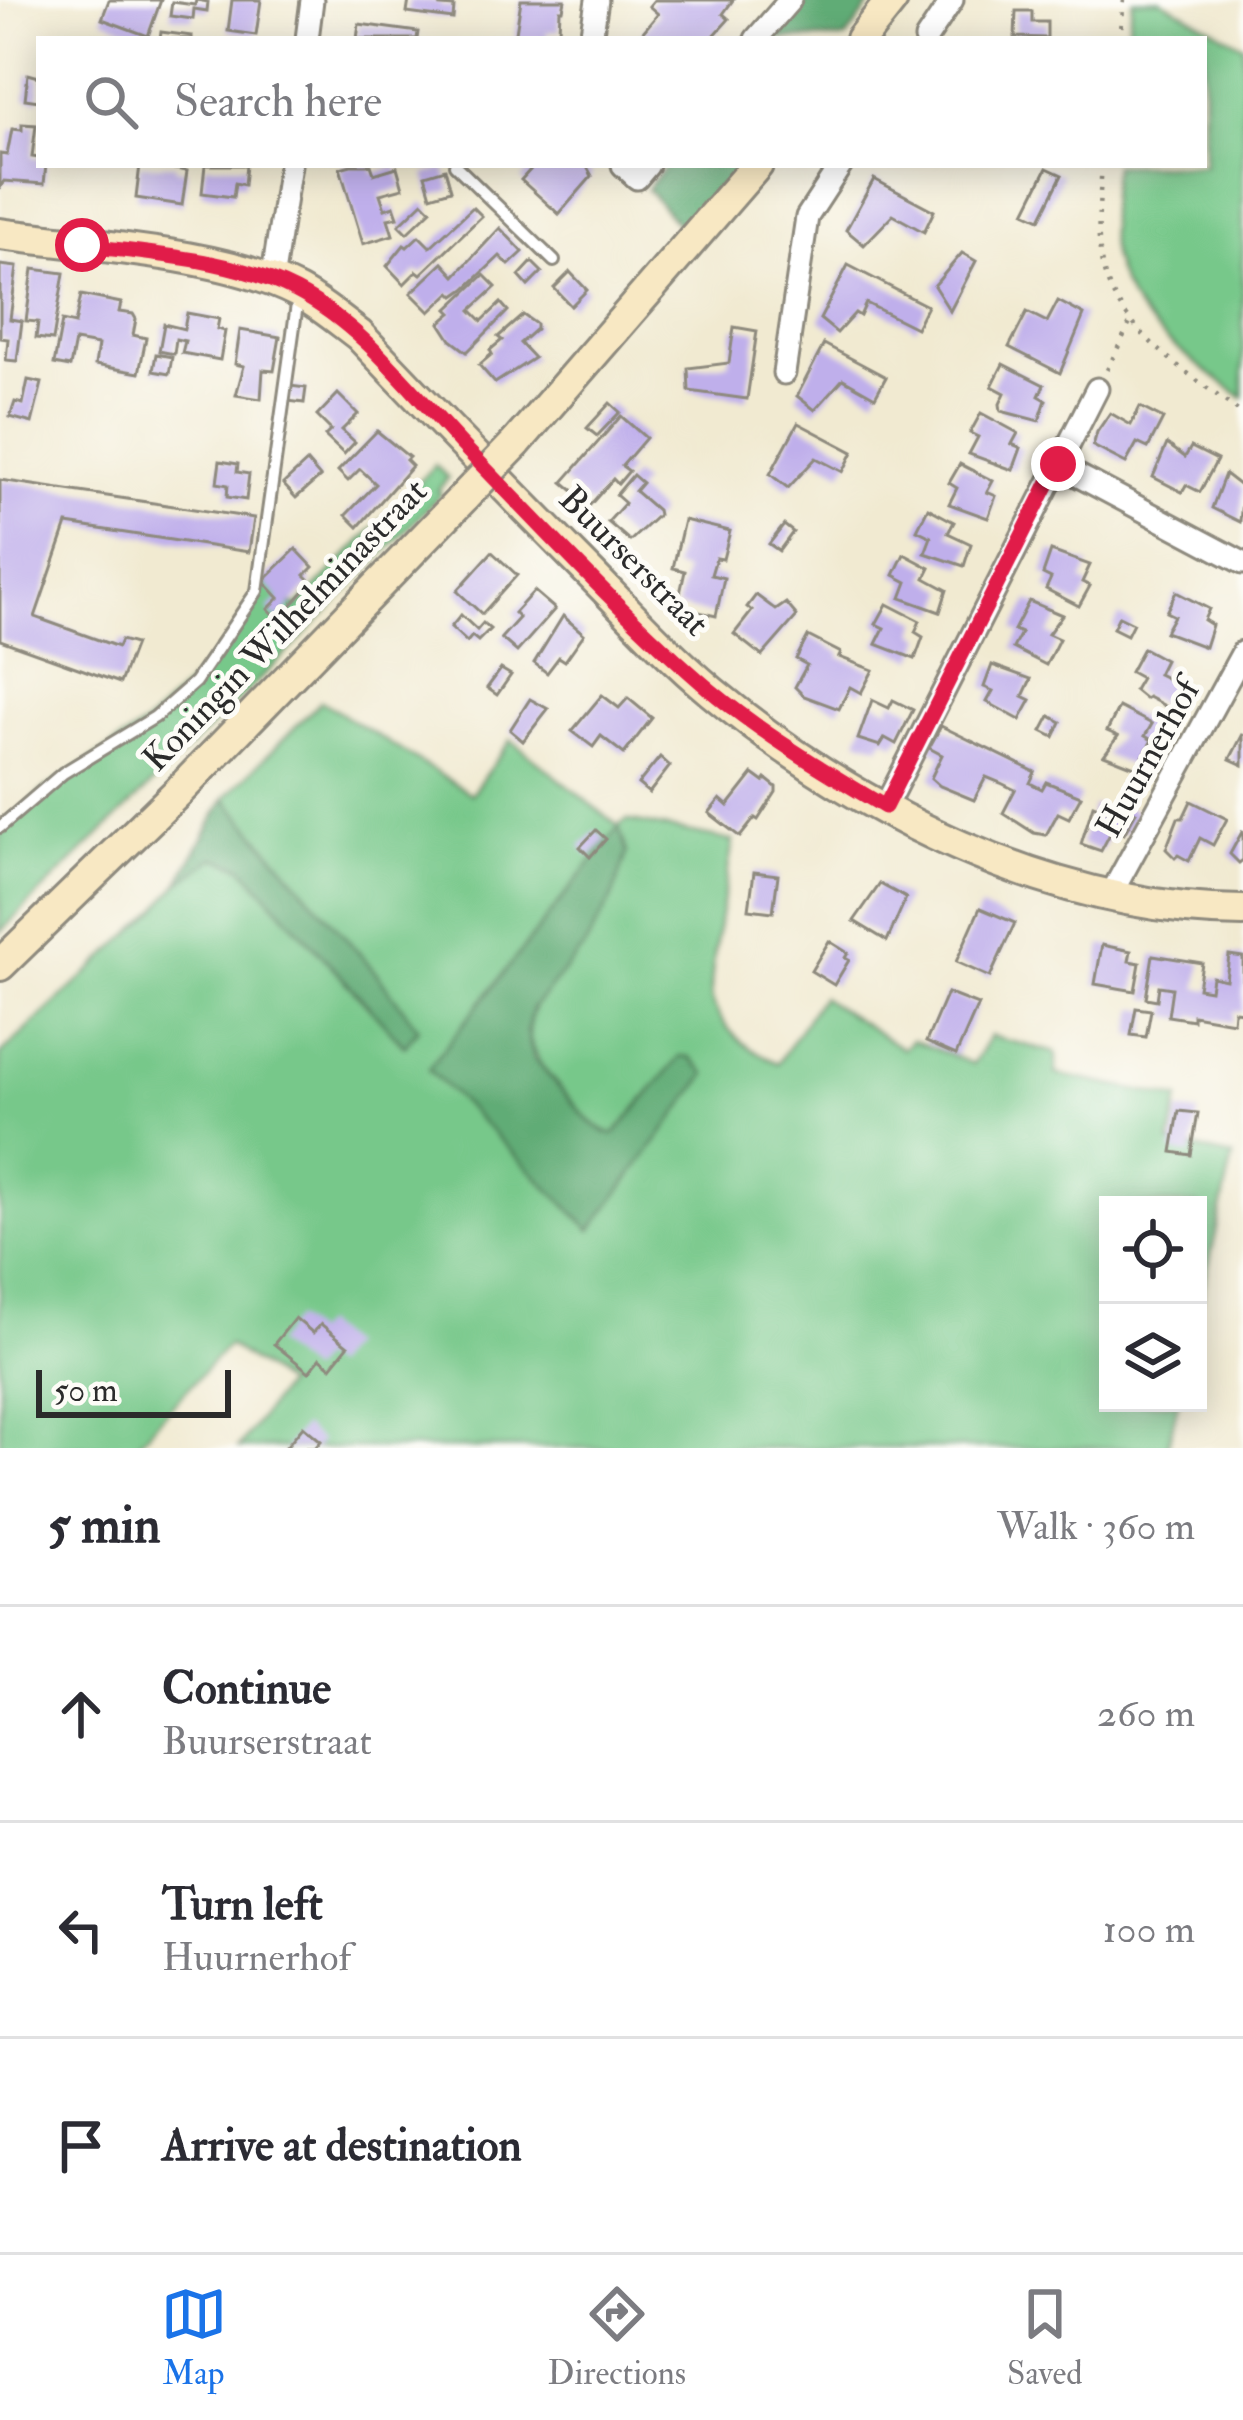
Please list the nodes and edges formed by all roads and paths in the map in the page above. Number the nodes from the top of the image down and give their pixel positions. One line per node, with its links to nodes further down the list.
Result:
1 (312, 0): 7 (street)
2 (597, 0): 8 (street)
3 (790, 0): 9 (street)
4 (892, 0): 10 (main road)
5 (952, 0): 11 (street)
6 (1124, 0): 12 (path)
7 (308, 36)
8 (591, 36)
9 (759, 36)
10 (863, 36)
11 (928, 36)
12 (1120, 36)
13 (290, 168): 20 (street)
14 (458, 168): 19 (lane)
15 (754, 168): 32 (main road, Koningin Wilhelminastraat, bridge)
16 (839, 168): 22 (street)
17 (1102, 168): 21 (path)
18 (0, 234): 20 (main road, Buurserstraat)
19 (554, 261)
20 (286, 287): 28 (main road, Buurserstraat); 29 (lane)
21 (1131, 321): 23 (path); 24 (path)
22 (784, 373)
23 (1097, 389): 25 (street)
24 (1243, 415)
25 (1058, 464): 26 (street); 28 (street)
26 (1243, 563)
27 (1243, 652): 30 (street, Huurnerhof)
28 (885, 807): 30 (main road, Buurserstraat)
29 (0, 827)
30 (1110, 896): 31 (main road, Buurserstraat)
31 (1243, 911)
32 (0, 965)

